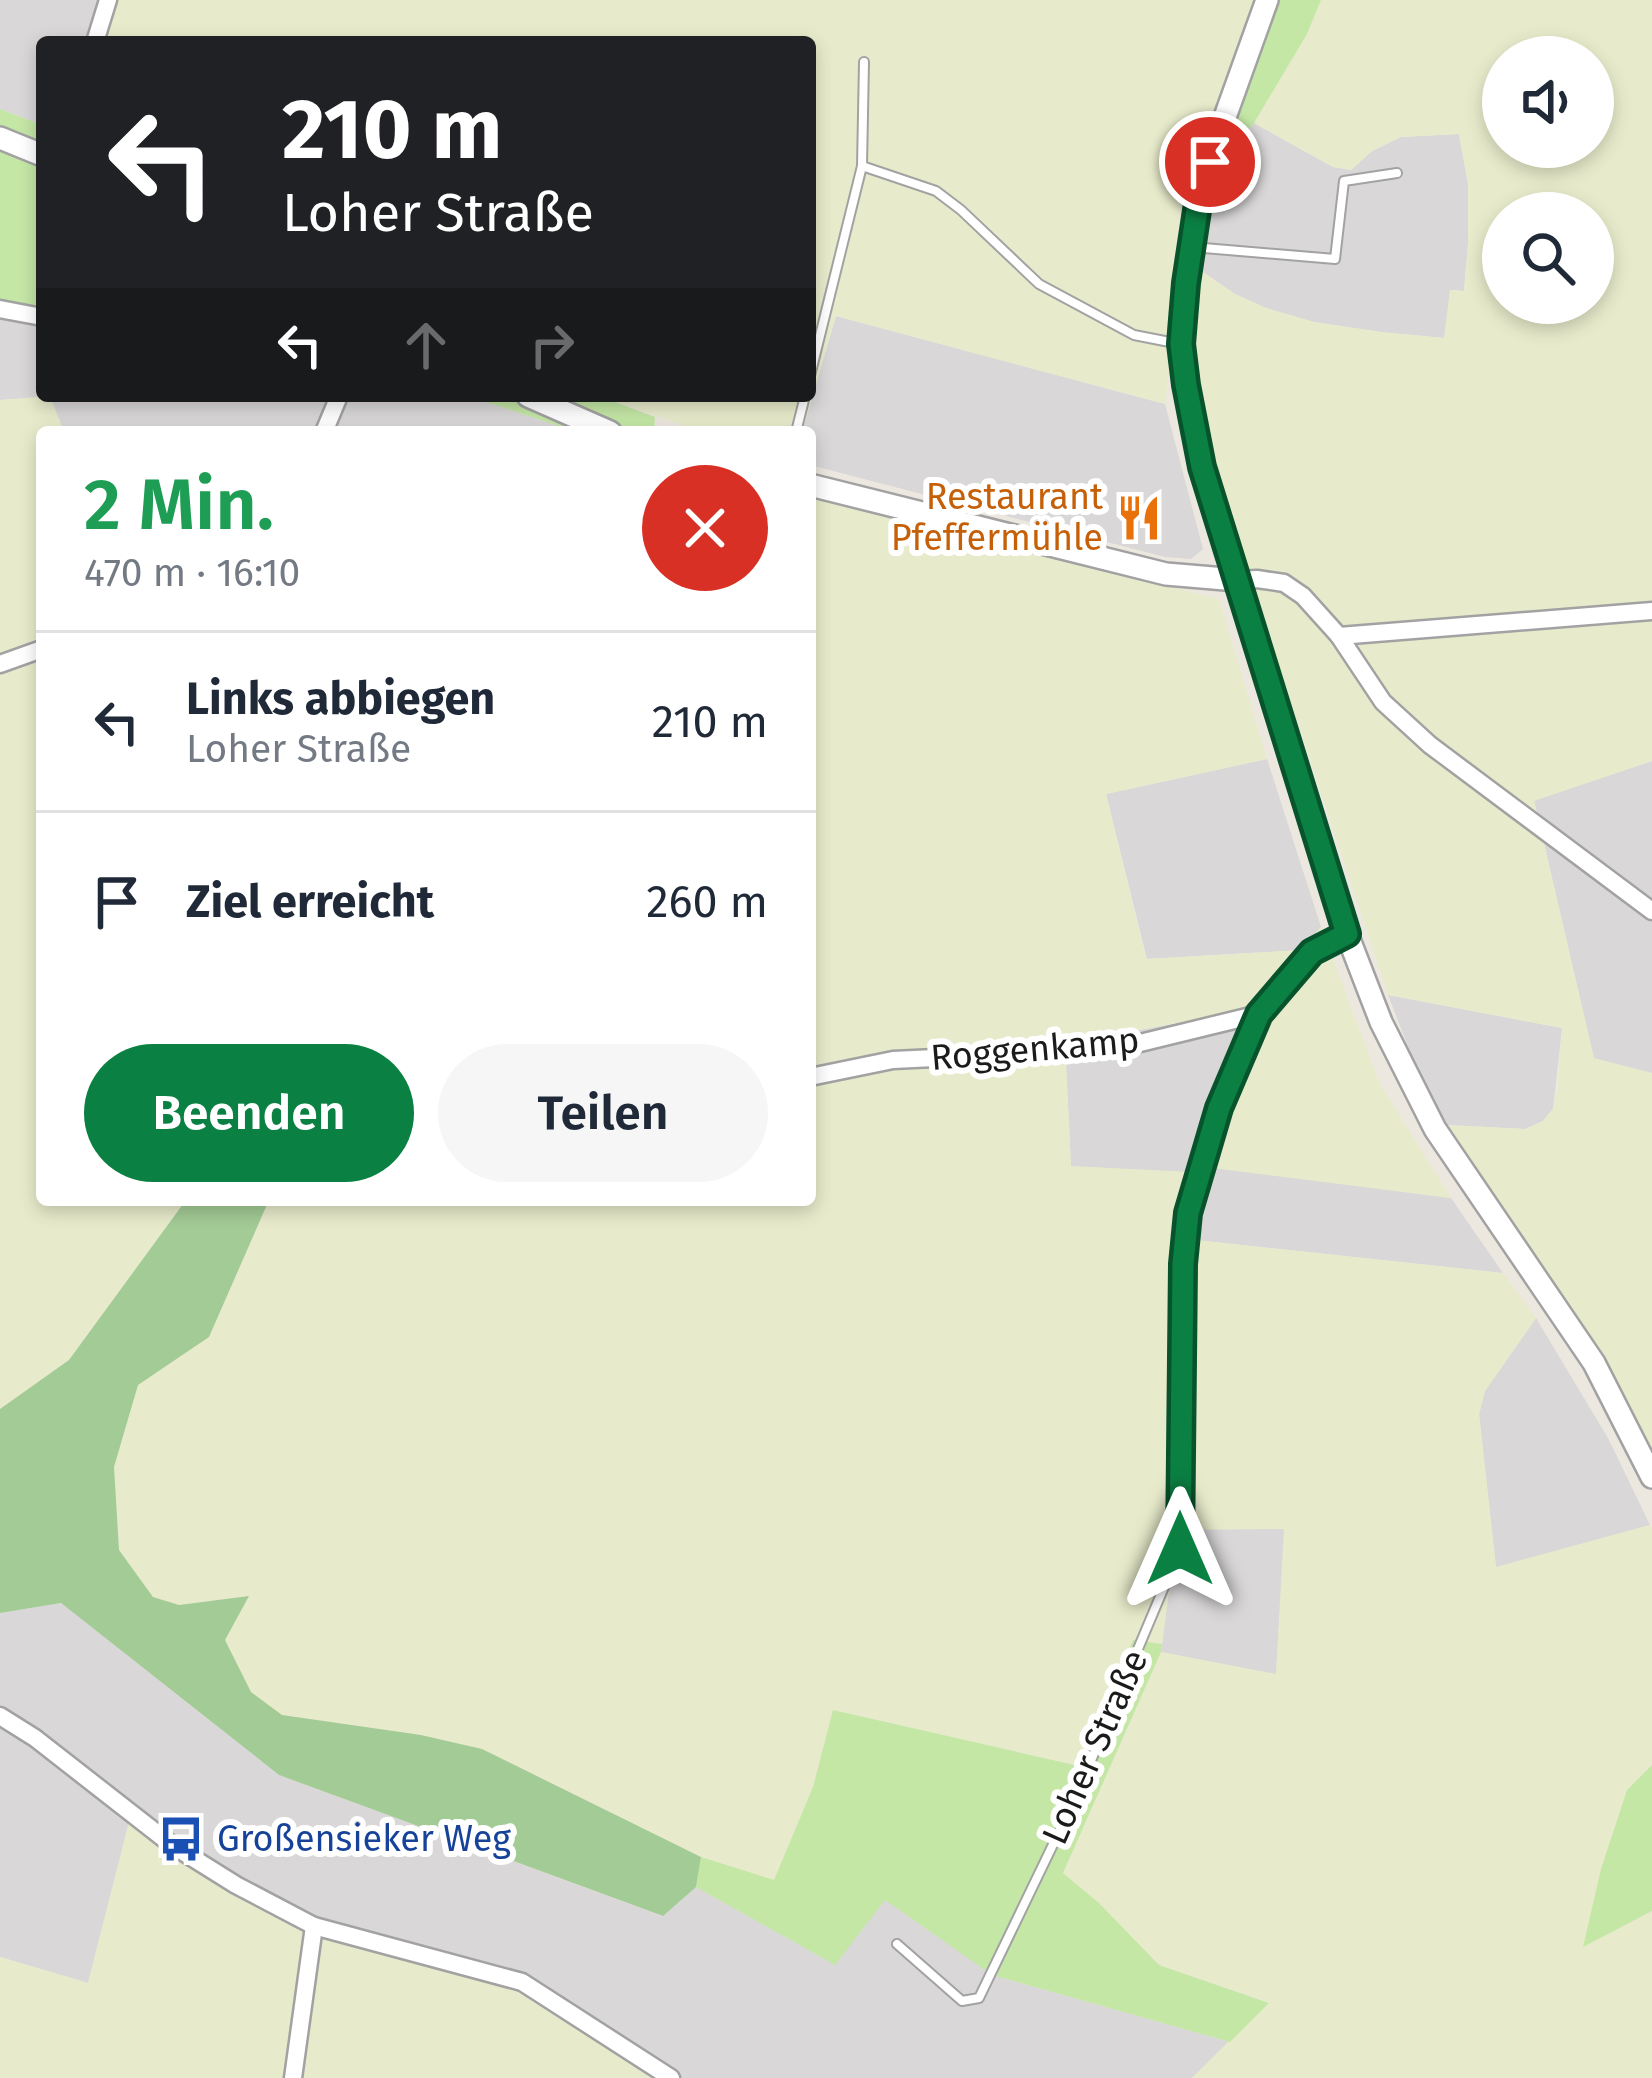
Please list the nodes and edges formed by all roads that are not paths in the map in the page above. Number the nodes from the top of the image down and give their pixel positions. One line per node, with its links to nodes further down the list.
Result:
1 (108, 0): 3 (street)
2 (1267, 0): 9 (street)
3 (96, 36)
4 (864, 62): 7 (lane)
5 (0, 138): 6 (street)
6 (36, 153)
7 (862, 166): 12 (lane); 13 (lane)
8 (1397, 173): 9 (lane)
9 (1191, 247): 12 (street)
10 (0, 309): 11 (street)
11 (36, 316)
12 (1181, 344): 17 (street)
13 (816, 352)
14 (542, 402): 15 (street)
15 (596, 426)
16 (816, 486): 17 (street)
17 (1237, 580): 19 (street); 23 (street)
18 (1652, 610): 19 (street)
19 (1340, 636): 22 (street)
20 (36, 651): 21 (street)
21 (0, 664)
22 (1652, 910)
23 (1347, 934): 24 (street, Loher Straße); 26 (street)
24 (1259, 1014): 25 (street, Roggenkamp); 27 (street, Loher Straße)
25 (816, 1076)
26 (1652, 1477)
27 (1180, 1549): 30 (lane, Loher Straße)
28 (0, 1715): 29 (street)
29 (314, 1926): 31 (street); 32 (street)
30 (897, 1944)
31 (293, 2078)
32 (670, 2078)

